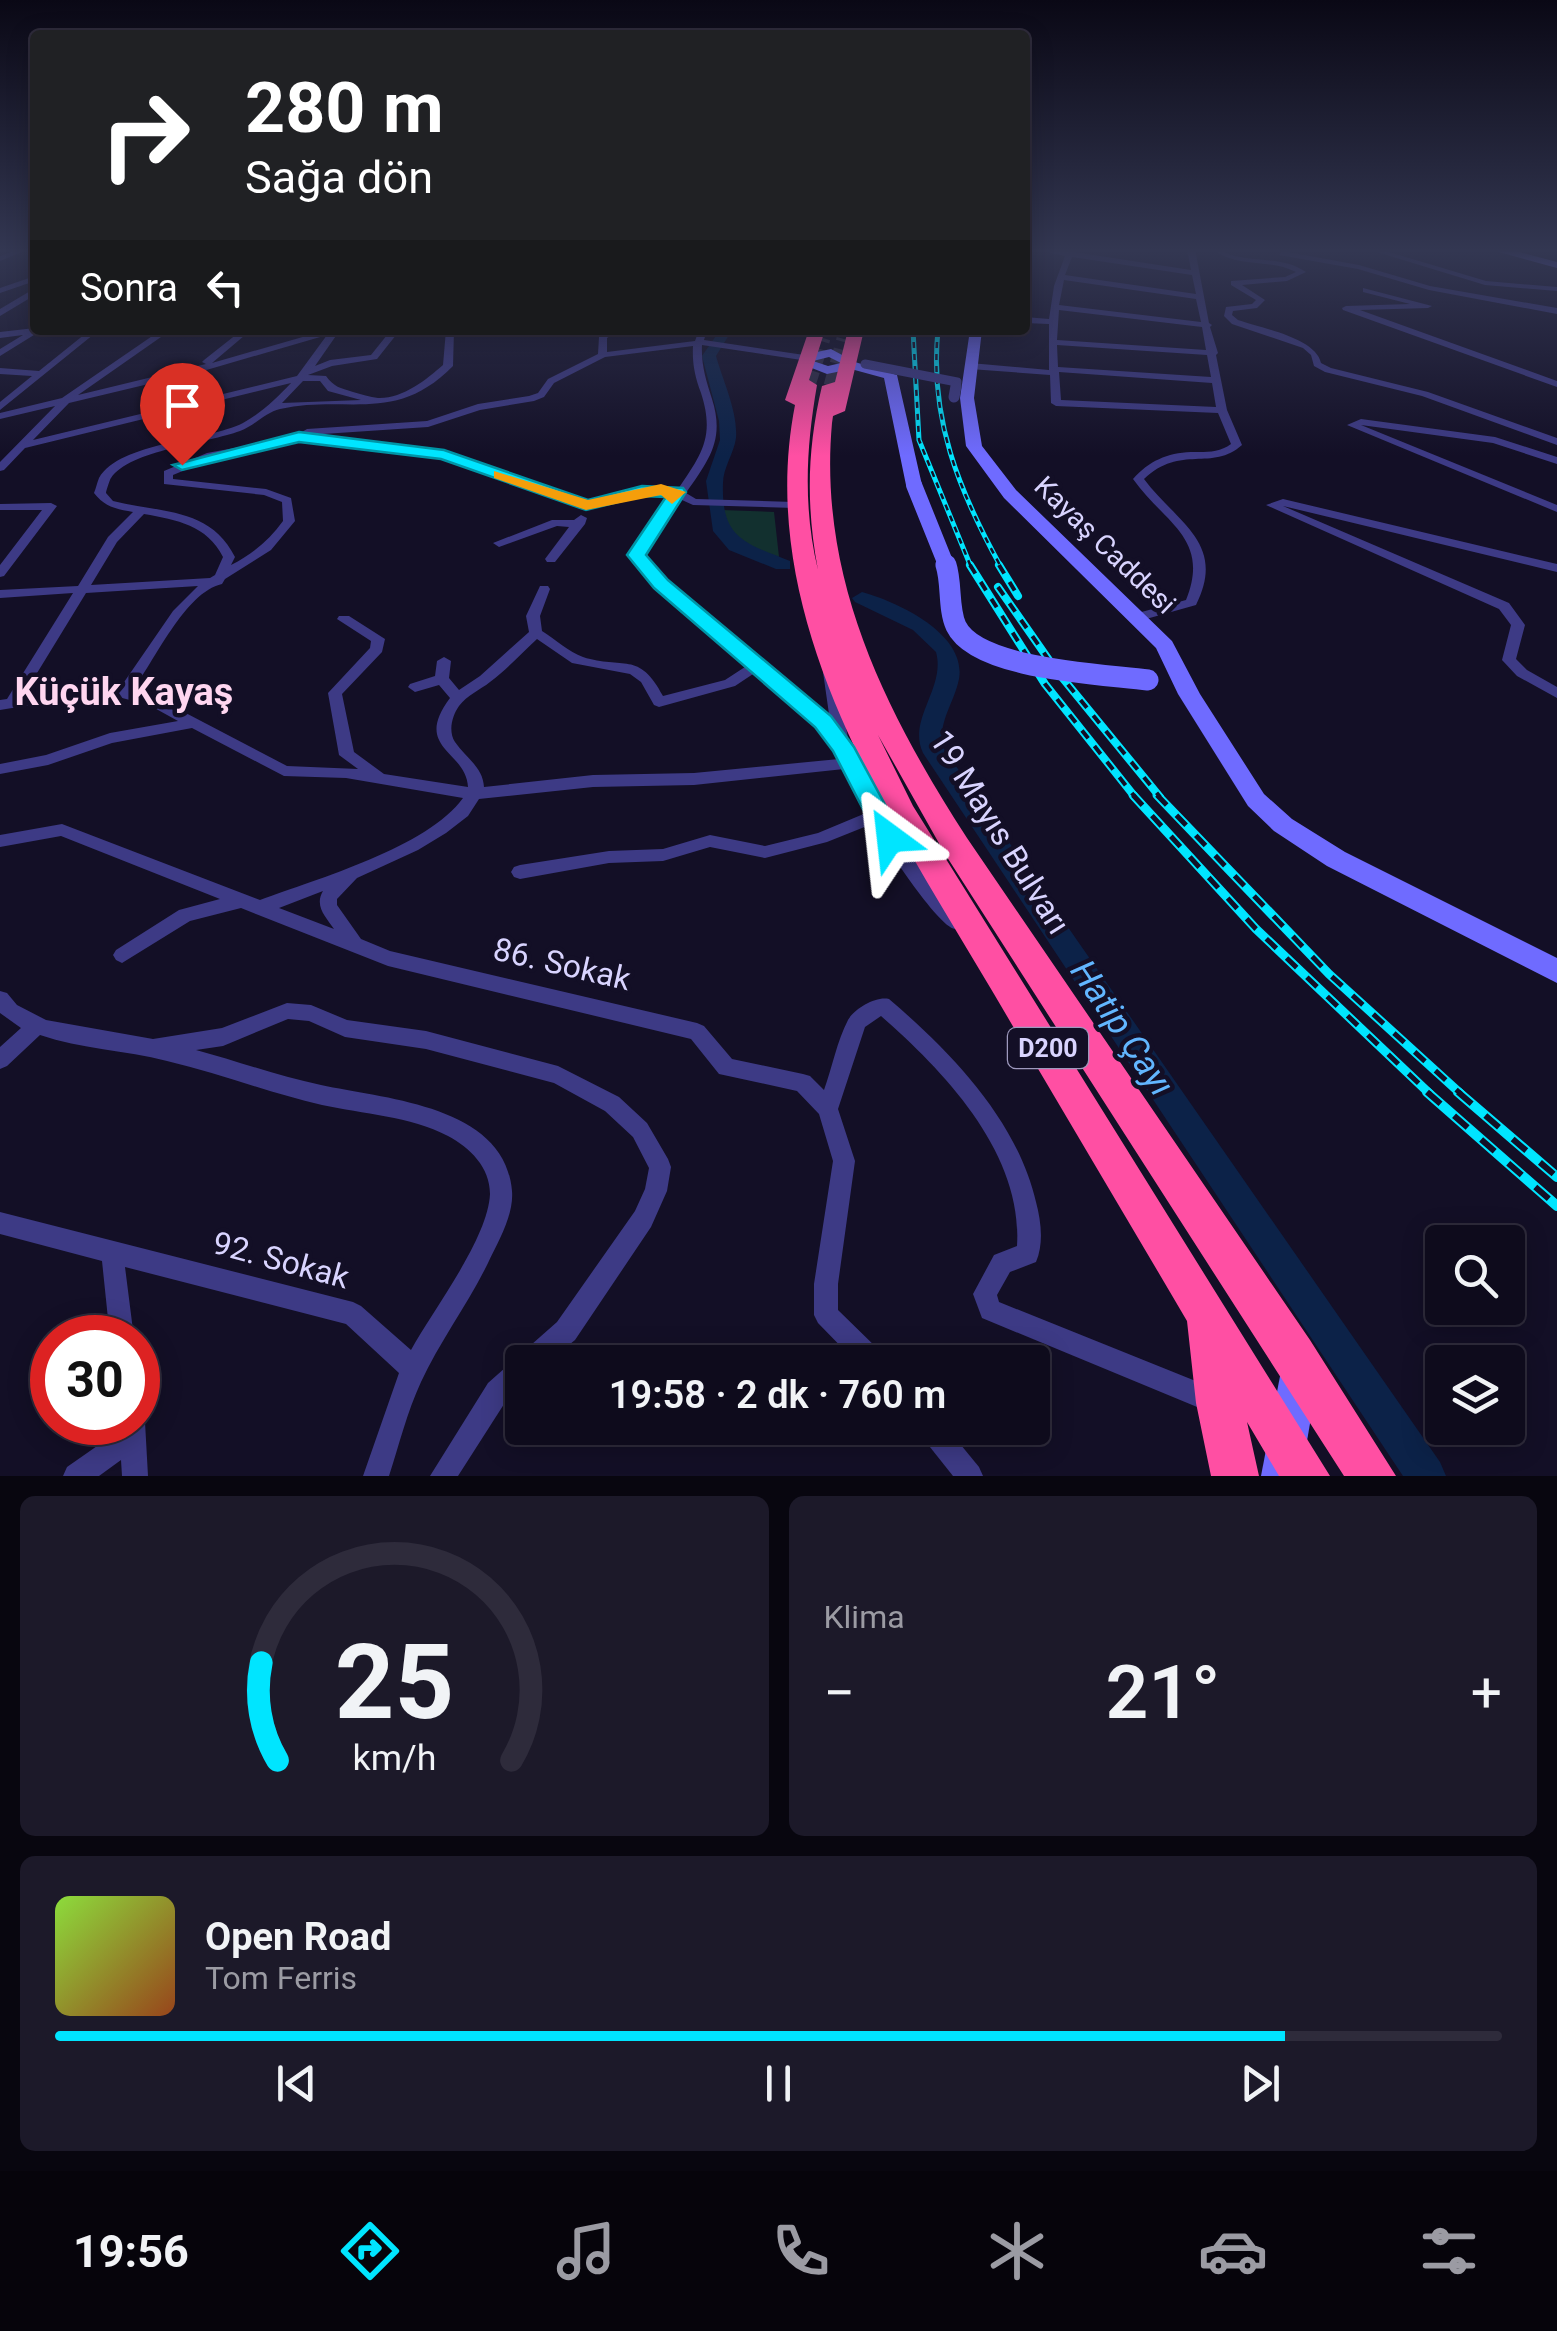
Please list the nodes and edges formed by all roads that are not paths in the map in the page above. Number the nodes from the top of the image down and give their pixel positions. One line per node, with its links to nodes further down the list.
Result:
1 (1055, 318): 7 (street)
2 (1143, 318): 8 (street)
3 (1206, 318): 8 (street)
4 (1231, 318): 43 (street)
5 (1373, 318): 35 (street)
6 (1030, 320): 7 (street)
7 (1054, 322): 22 (street)
8 (1208, 326): 23 (street)
9 (30, 332): 10 (street)
10 (0, 335)
11 (30, 335): 24 (street)
12 (89, 335): 31 (street)
13 (160, 335): 36 (street)
14 (240, 335): 28 (street)
15 (318, 335): 28 (street)
16 (332, 335): 32 (street)
17 (392, 335): 32 (street)
18 (450, 335): 37 (street)
19 (605, 335): 25 (street)
20 (974, 335): 33 (street, Kayaş Caddesi)
21 (703, 340): 25 (street); 26 (street); 47 (street)
22 (1052, 342): 23 (street); 30 (street)
23 (1213, 353): 34 (street)
24 (0, 354)
25 (603, 354): 42 (street)
26 (812, 354): 27 (highway); 27 (highway); 49 (highway, 19 Mayıs Bulvarı / D200)
27 (849, 358): 33 (street, bridge); 62 (highway, 19 Mayıs Bulvarı / D200); 70 (street, bridge)
28 (200, 369): 36 (street)
29 (0, 371): 31 (street)
30 (1054, 371): 33 (street); 34 (street); 40 (street)
31 (40, 374): 38 (street)
32 (303, 376): 37 (street); 39 (street); 44 (street)
33 (962, 376): 63 (street, Kayaş Caddesi)
34 (1215, 380): 40 (street)
35 (1557, 384)
36 (64, 402): 41 (street); 44 (street)
37 (382, 402): 39 (street)
38 (0, 407)
39 (270, 408): 52 (street)
40 (1222, 410): 63 (street)
41 (0, 416)
42 (284, 439): 48 (street); 58 (street)
43 (1557, 442)
44 (21, 446): 46 (street)
45 (1557, 461): 51 (street)
46 (0, 468)
47 (678, 492): 48 (street); 49 (street); 67 (street)
48 (586, 505): 53 (street)
49 (788, 505): 62 (highway, 19 Mayıs Bulvarı / D200)
50 (0, 507): 57 (street)
51 (1557, 509)
52 (139, 513): 58 (street); 59 (street)
53 (578, 524): 54 (street); 55 (street)
54 (499, 543)
55 (551, 559)
56 (1557, 568): 71 (street)
57 (0, 573)
58 (218, 581): 59 (street); 72 (street)
59 (84, 588): 61 (street); 76 (street)
60 (544, 589): 65 (street)
61 (0, 594)
62 (815, 597): 74 (street); 90 (highway, 19 Mayıs Bulvarı / D200); 103 (highway, 19 Mayıs Bulvarı / D200)
63 (1139, 617): 70 (street, Kayaş Caddesi)
64 (344, 619): 80 (street)
65 (536, 633): 67 (street); 73 (street)
66 (444, 661): 68 (street)
67 (759, 664): 75 (street)
68 (442, 678): 69 (street); 73 (street)
69 (415, 687)
70 (1187, 689): 91 (street, Kayaş Caddesi)
71 (1557, 693)
72 (123, 694): 76 (street); 77 (street)
73 (457, 698): 81 (street)
74 (832, 700): 75 (street); 78 (street)
75 (801, 702): 78 (street)
76 (6, 705)
77 (194, 724): 79 (street); 80 (street)
78 (846, 755): 81 (street); 82 (street)
79 (0, 769)
80 (388, 781): 81 (street)
81 (475, 794): 84 (street)
82 (876, 816): 85 (street); 90 (street)
83 (0, 842): 86 (street, 86. Sokak)
84 (361, 866): 87 (street); 88 (street)
85 (520, 872)
86 (238, 902): 87 (street, 86. Sokak); 89 (street)
87 (262, 907): 88 (street, 86. Sokak)
88 (353, 942): 96 (street, 86. Sokak)
89 (122, 956)
90 (994, 960): 99 (highway, 19 Mayıs Bulvarı / D200)
91 (1557, 971)
92 (0, 999): 93 (street)
93 (35, 1027): 94 (street); 95 (street)
94 (152, 1048): 101 (street); 104 (street)
95 (0, 1060)
96 (828, 1109): 102 (street); 106 (street)
97 (4, 1230): 98 (street, 92. Sokak)
98 (112, 1251): 100 (street); 104 (street, 92. Sokak)
99 (1208, 1310): 106 (highway); 110 (highway, 19 Mayıs Bulvarı / D200)
100 (119, 1315)
101 (550, 1345)
102 (855, 1345)
103 (1301, 1366): 110 (street); 117 (highway, 19 Mayıs Bulvarı / D200)
104 (414, 1370): 113 (street)
105 (505, 1385): 114 (street)
106 (1219, 1403): 116 (highway)
107 (114, 1445): 111 (street)
108 (133, 1445): 112 (street)
109 (945, 1445): 115 (street)
110 (1291, 1466)
111 (76, 1476)
112 (134, 1476)
113 (376, 1476)
114 (443, 1476)
115 (970, 1476)
116 (1235, 1476)
117 (1372, 1476)

